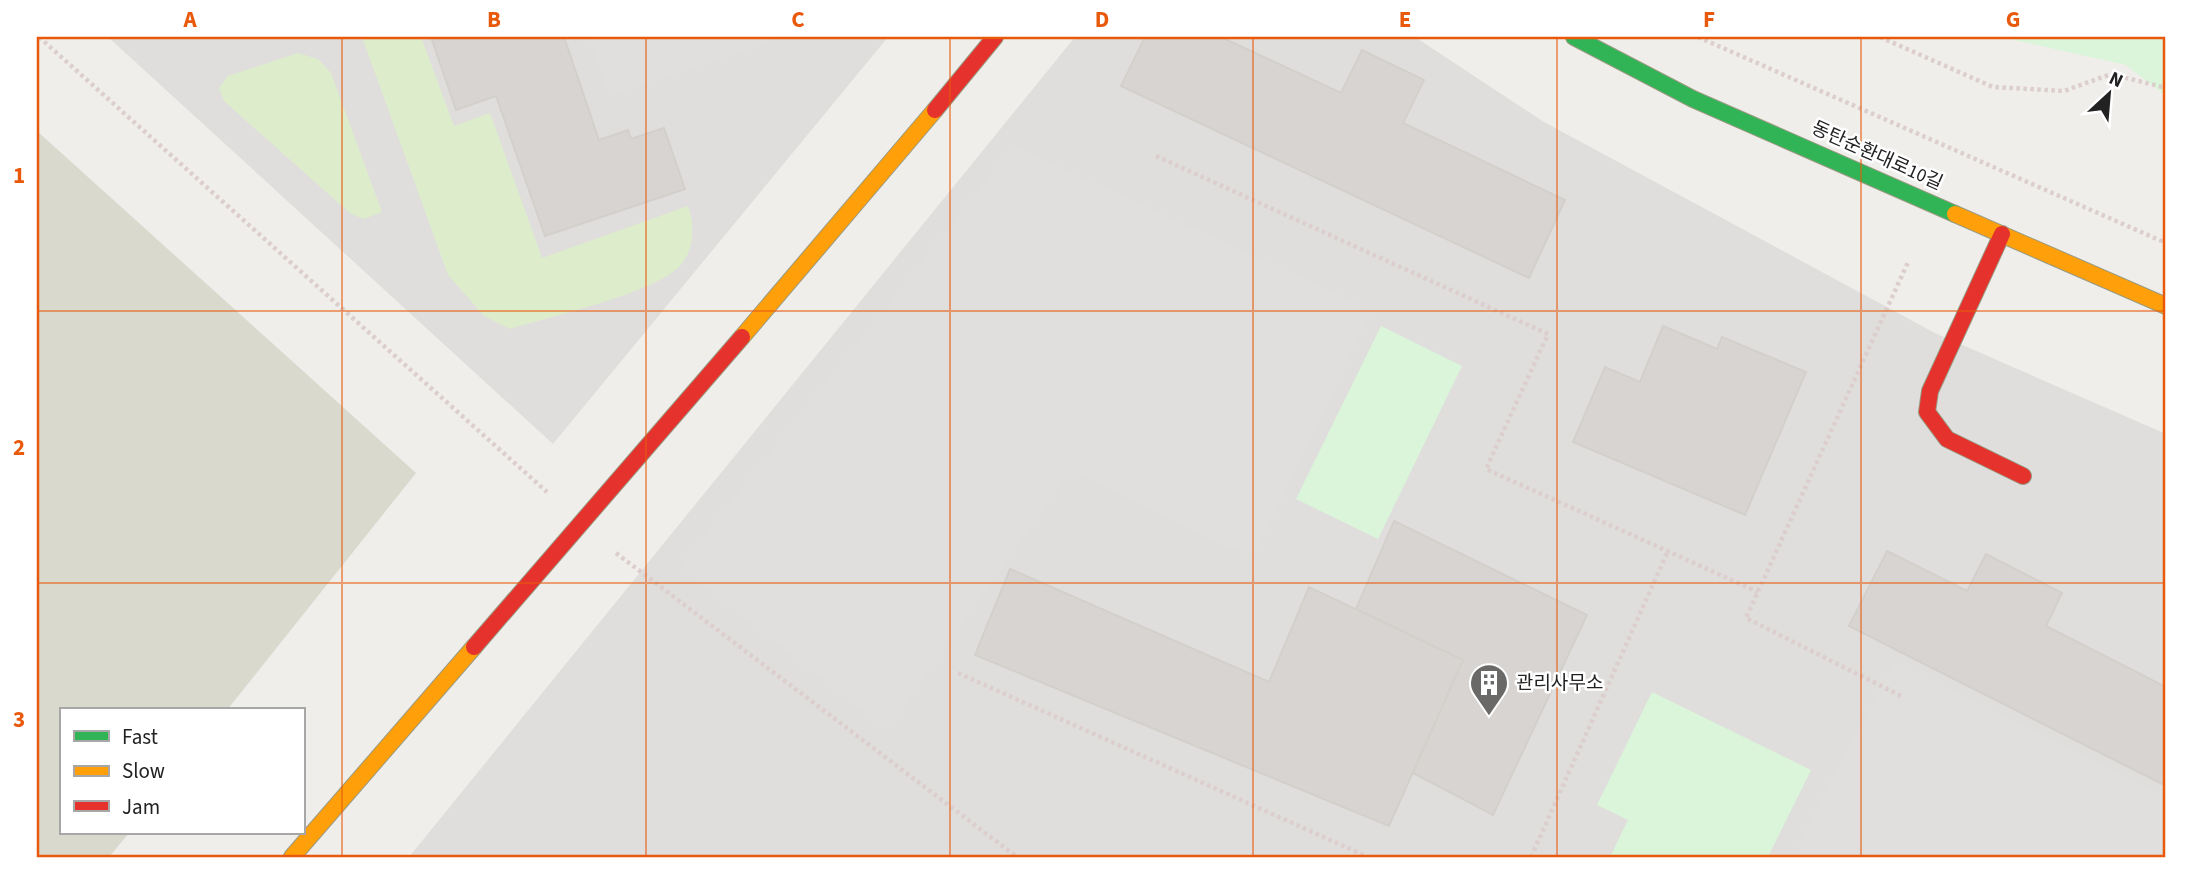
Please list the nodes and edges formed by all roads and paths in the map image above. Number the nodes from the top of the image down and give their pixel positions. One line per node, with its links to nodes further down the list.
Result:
1 (39, 37): 13 (path)
2 (995, 37): 19 (street)
3 (1574, 37): 8 (street, 동탄순환대로10길)
4 (1698, 37): 9 (path)
5 (1880, 37): 6 (path)
6 (2166, 88)
7 (1156, 156): 14 (path)
8 (2002, 234): 11 (street, 동탄순환대로10길); 12 (street)
9 (2166, 243)
10 (1909, 260): 16 (path)
11 (2166, 306)
12 (2024, 476)
13 (545, 490)
14 (1668, 551): 16 (path); 22 (path)
15 (620, 556): 20 (path)
16 (1758, 592): 18 (path)
17 (958, 673): 21 (path)
18 (1901, 696)
19 (292, 857)
20 (1017, 857)
21 (1368, 857)
22 (1531, 857)

